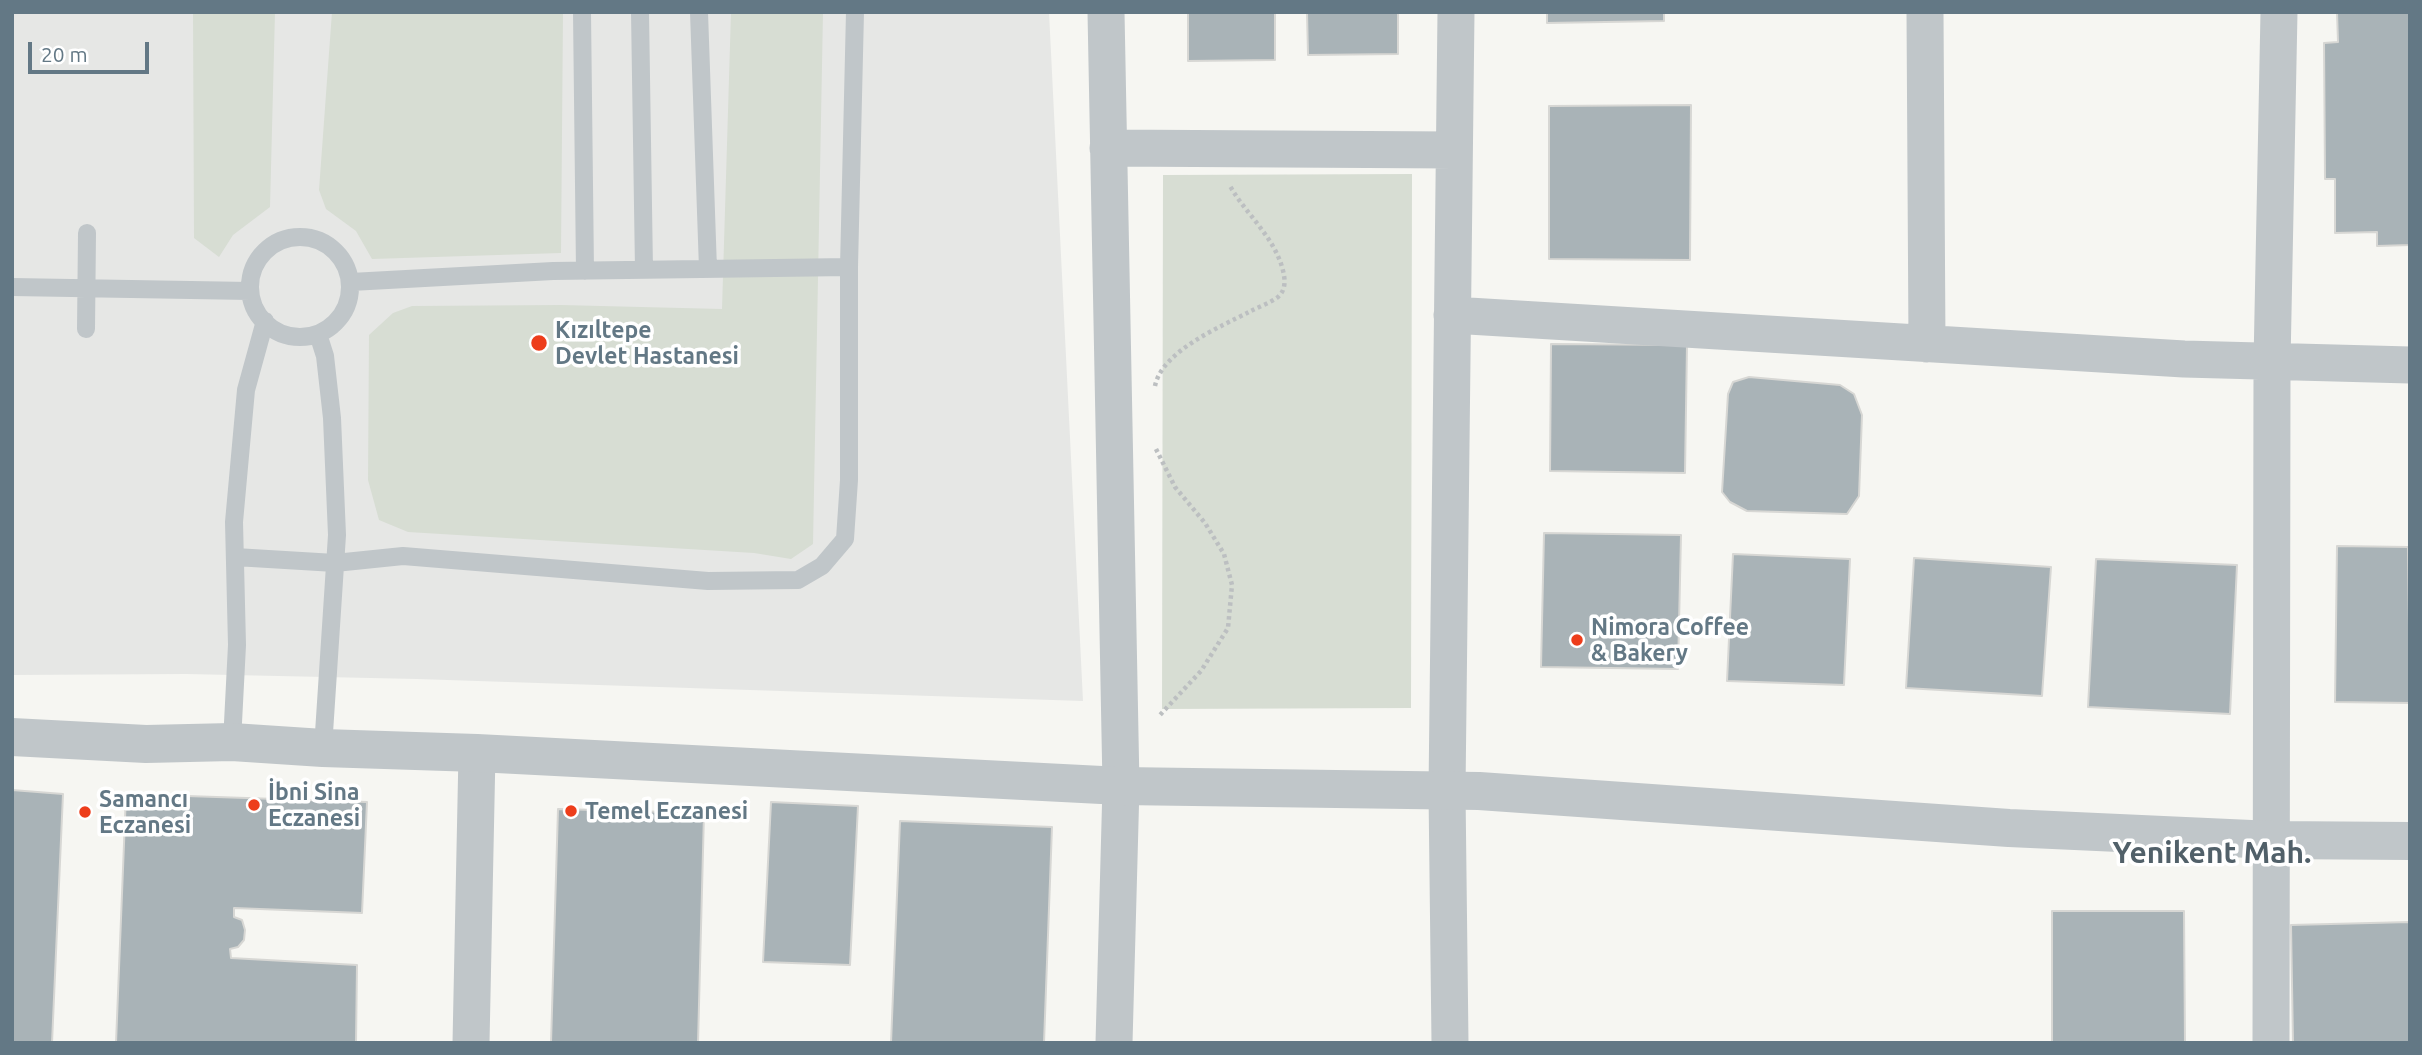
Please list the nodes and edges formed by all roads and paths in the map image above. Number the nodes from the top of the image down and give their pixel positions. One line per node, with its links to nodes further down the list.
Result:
1 (582, 12): 16 (lane)
2 (640, 12): 15 (lane)
3 (699, 12): 14 (lane)
4 (855, 12): 13 (lane)
5 (1106, 12): 9 (street)
6 (1456, 12): 11 (street)
7 (1925, 12): 25 (street)
8 (2279, 12): 26 (street)
9 (1108, 148): 10 (street); 32 (street)
10 (1209, 148): 11 (street); 28 (path)
11 (1454, 150): 21 (street)
12 (87, 233): 19 (lane)
13 (849, 267): 14 (lane); 31 (lane)
14 (708, 269): 15 (lane)
15 (645, 270): 16 (lane)
16 (585, 271): 17 (lane)
17 (351, 282): 20 (lane); 24 (lane)
18 (12, 287): 19 (lane)
19 (86, 288): 20 (lane); 23 (lane)
20 (250, 291): 22 (lane)
21 (1452, 315): 25 (street); 38 (street)
22 (265, 321): 24 (lane); 30 (lane)
23 (86, 328)
24 (318, 334): 31 (lane)
25 (1927, 344): 26 (street)
26 (2272, 363): 27 (street); 39 (street)
27 (2410, 365)
28 (1154, 389)
29 (1154, 446): 32 (path)
30 (235, 557): 31 (lane); 34 (lane)
31 (335, 563): 35 (lane)
32 (1119, 715): 37 (street)
33 (12, 737): 34 (street)
34 (232, 742): 35 (street)
35 (323, 748): 36 (street)
36 (477, 753): 37 (street); 41 (street)
37 (1121, 786): 38 (street); 42 (street)
38 (1447, 791): 39 (street); 43 (street)
39 (2273, 840): 40 (street); 44 (street)
40 (2410, 841)
41 (471, 1043)
42 (1114, 1043)
43 (1450, 1043)
44 (2271, 1043)

